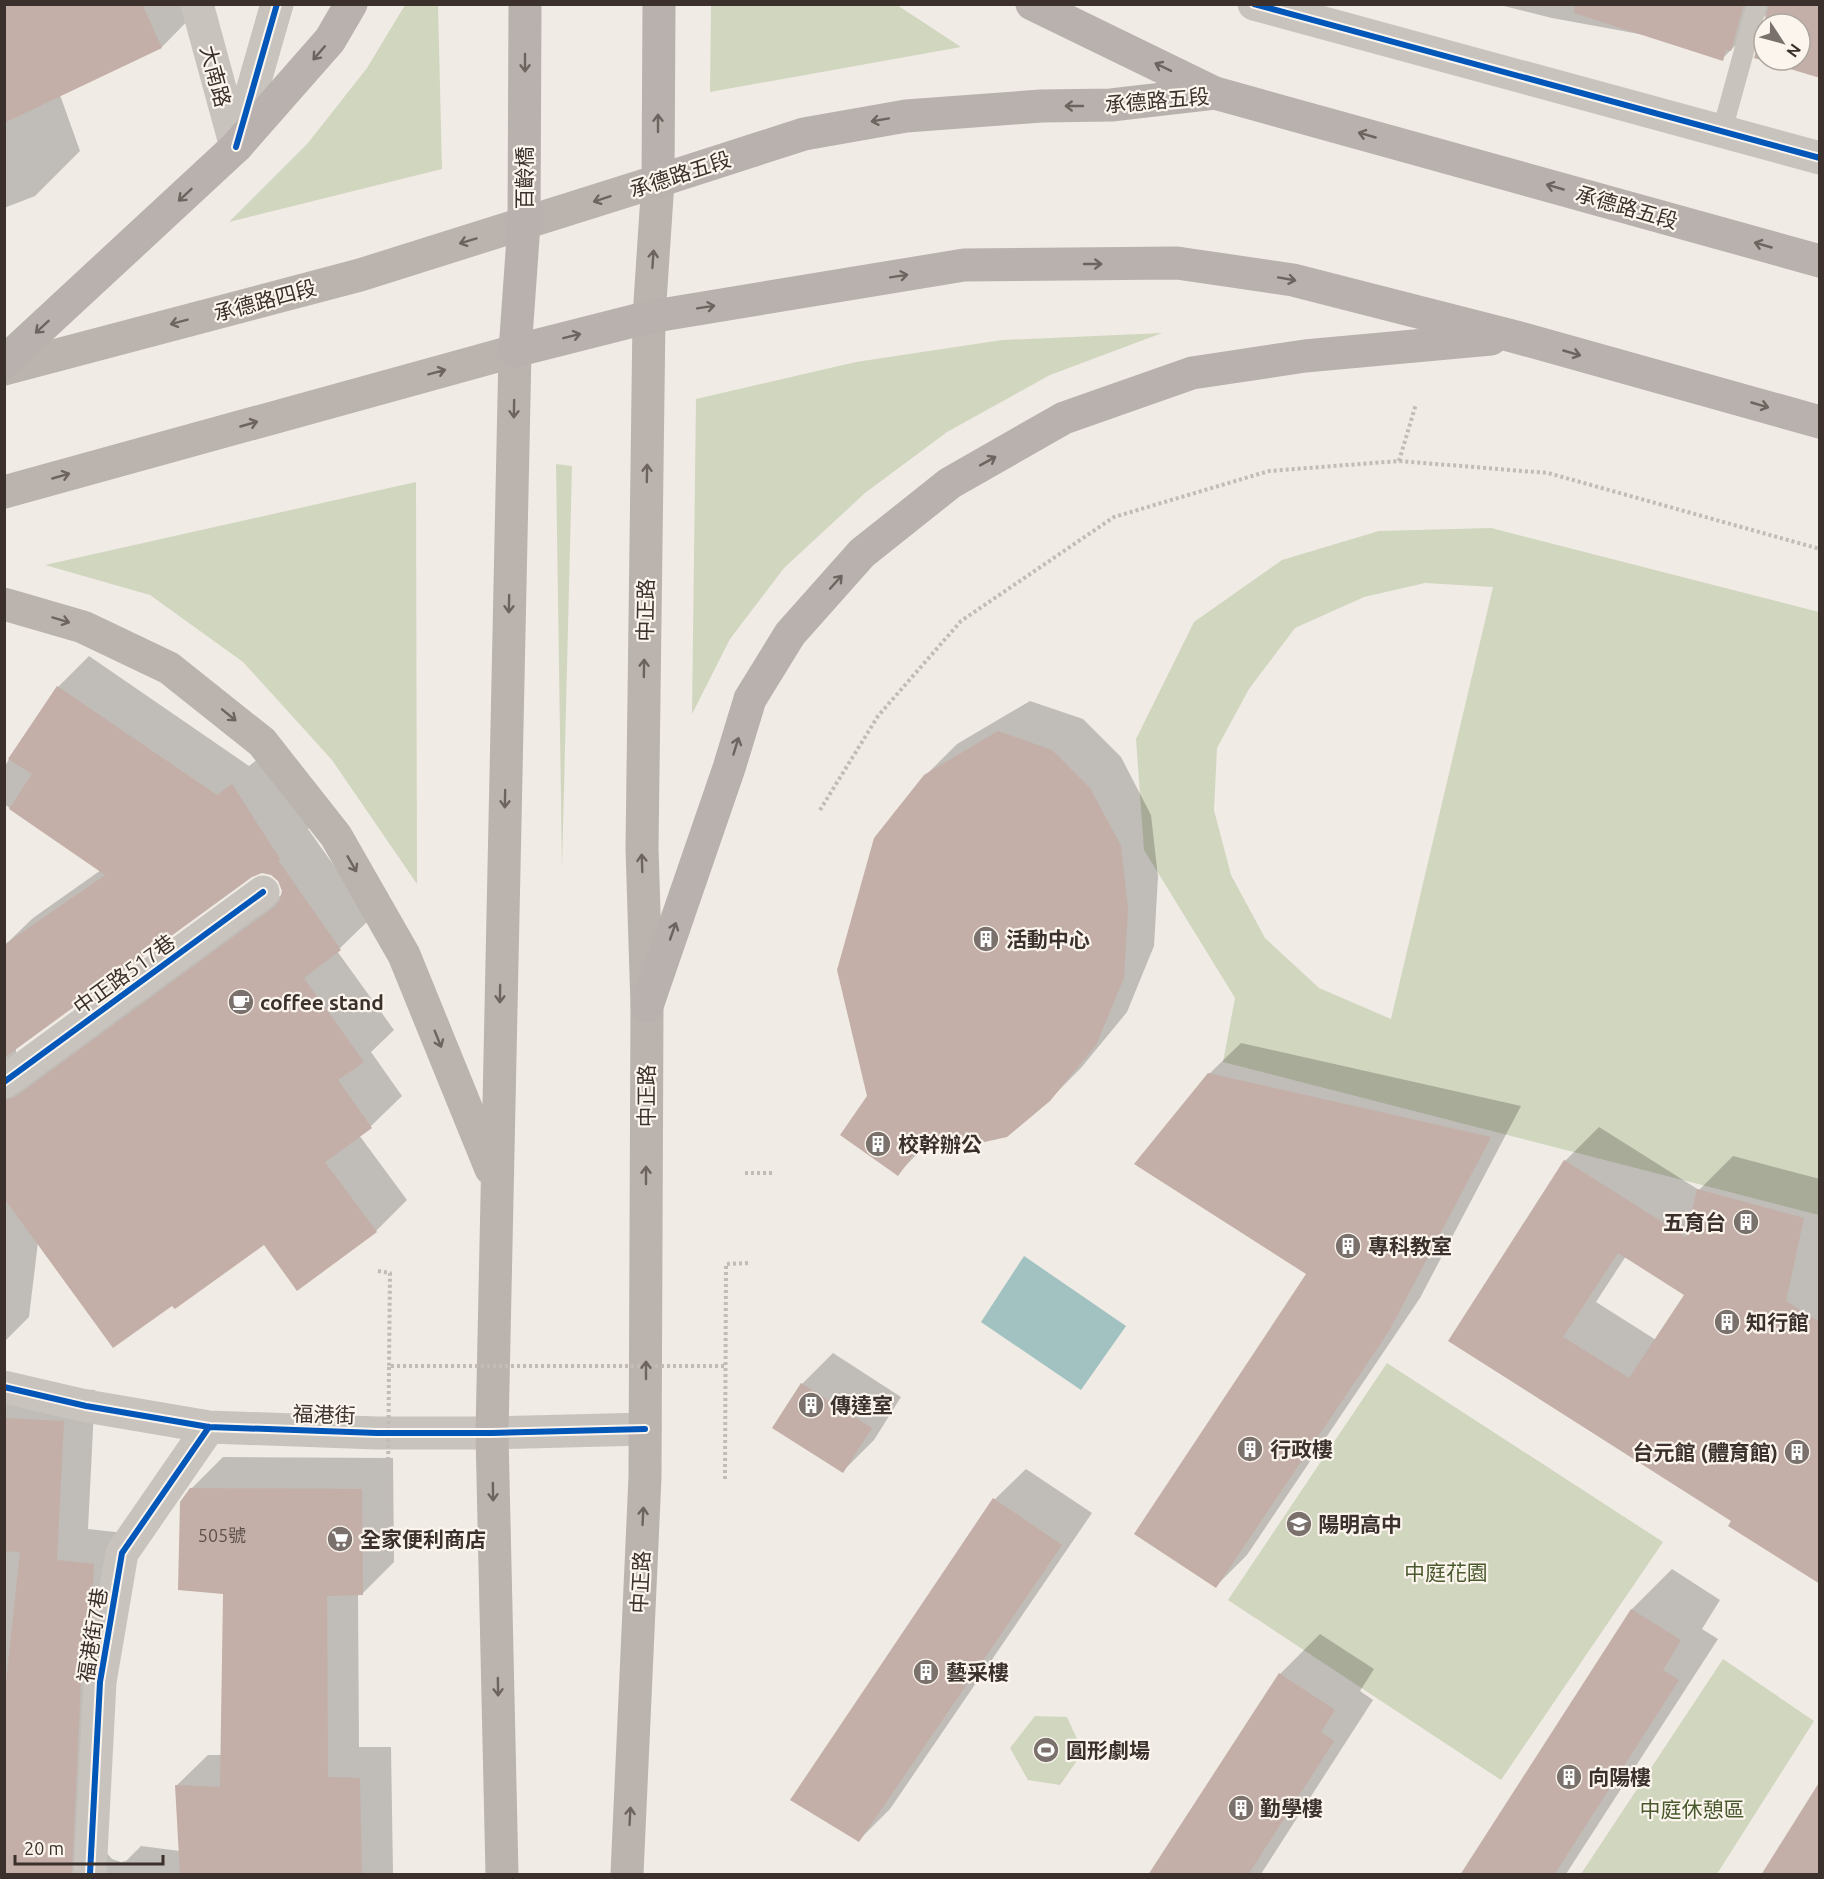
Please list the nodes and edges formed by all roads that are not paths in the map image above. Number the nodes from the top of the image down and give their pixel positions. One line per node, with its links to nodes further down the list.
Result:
1 (197, 4): 11 (street, 大南路)
2 (277, 4): 11 (street)
3 (351, 4): 11 (main road, one-way to 11)
4 (525, 4): 14 (main road, 百齡橋, one-way to 14)
5 (659, 4): 13 (main road, one-way to 5)
6 (1032, 4): 9 (main road, one-way to 6)
7 (1254, 4): 10 (street)
8 (1757, 4): 10 (lane)
9 (1215, 93): 13 (main road, 承德路五段, one-way to 13); 15 (main road, 承德路五段, one-way to 9)
10 (1722, 131): 12 (street)
11 (236, 147): 19 (main road, one-way to 19)
12 (1820, 158)
13 (658, 181): 14 (main road, 承德路五段, one-way to 14); 16 (main road, one-way to 13)
14 (524, 224): 18 (main road, 百齡橋); 20 (main road, 承德路四段, one-way to 20)
15 (1820, 261)
16 (649, 317): 17 (main road, one-way to 17); 18 (main road, one-way to 16); 25 (main road, 中正路, one-way to 16)
17 (1516, 337): 21 (main road, one-way to 21); 25 (main road, one-way to 17)
18 (515, 351): 22 (main road, one-way to 18); 27 (main road, one-way to 27)
19 (4, 362)
20 (4, 369)
21 (1820, 422)
22 (4, 492)
23 (4, 604): 27 (main road, one-way to 27)
24 (263, 892): 26 (street, 中正路517巷)
25 (647, 1006): 30 (main road, 中正路, one-way to 25)
26 (4, 1082)
27 (496, 1181): 31 (main road)
28 (4, 1387): 29 (street, 福港街)
29 (209, 1427): 31 (street, 福港街); 32 (street, 福港街7巷)
30 (645, 1429): 31 (street, 福港街); 34 (main road, 中正路, one-way to 30)
31 (492, 1433): 33 (main road, one-way to 33)
32 (90, 1875)
33 (502, 1875)
34 (627, 1875)

